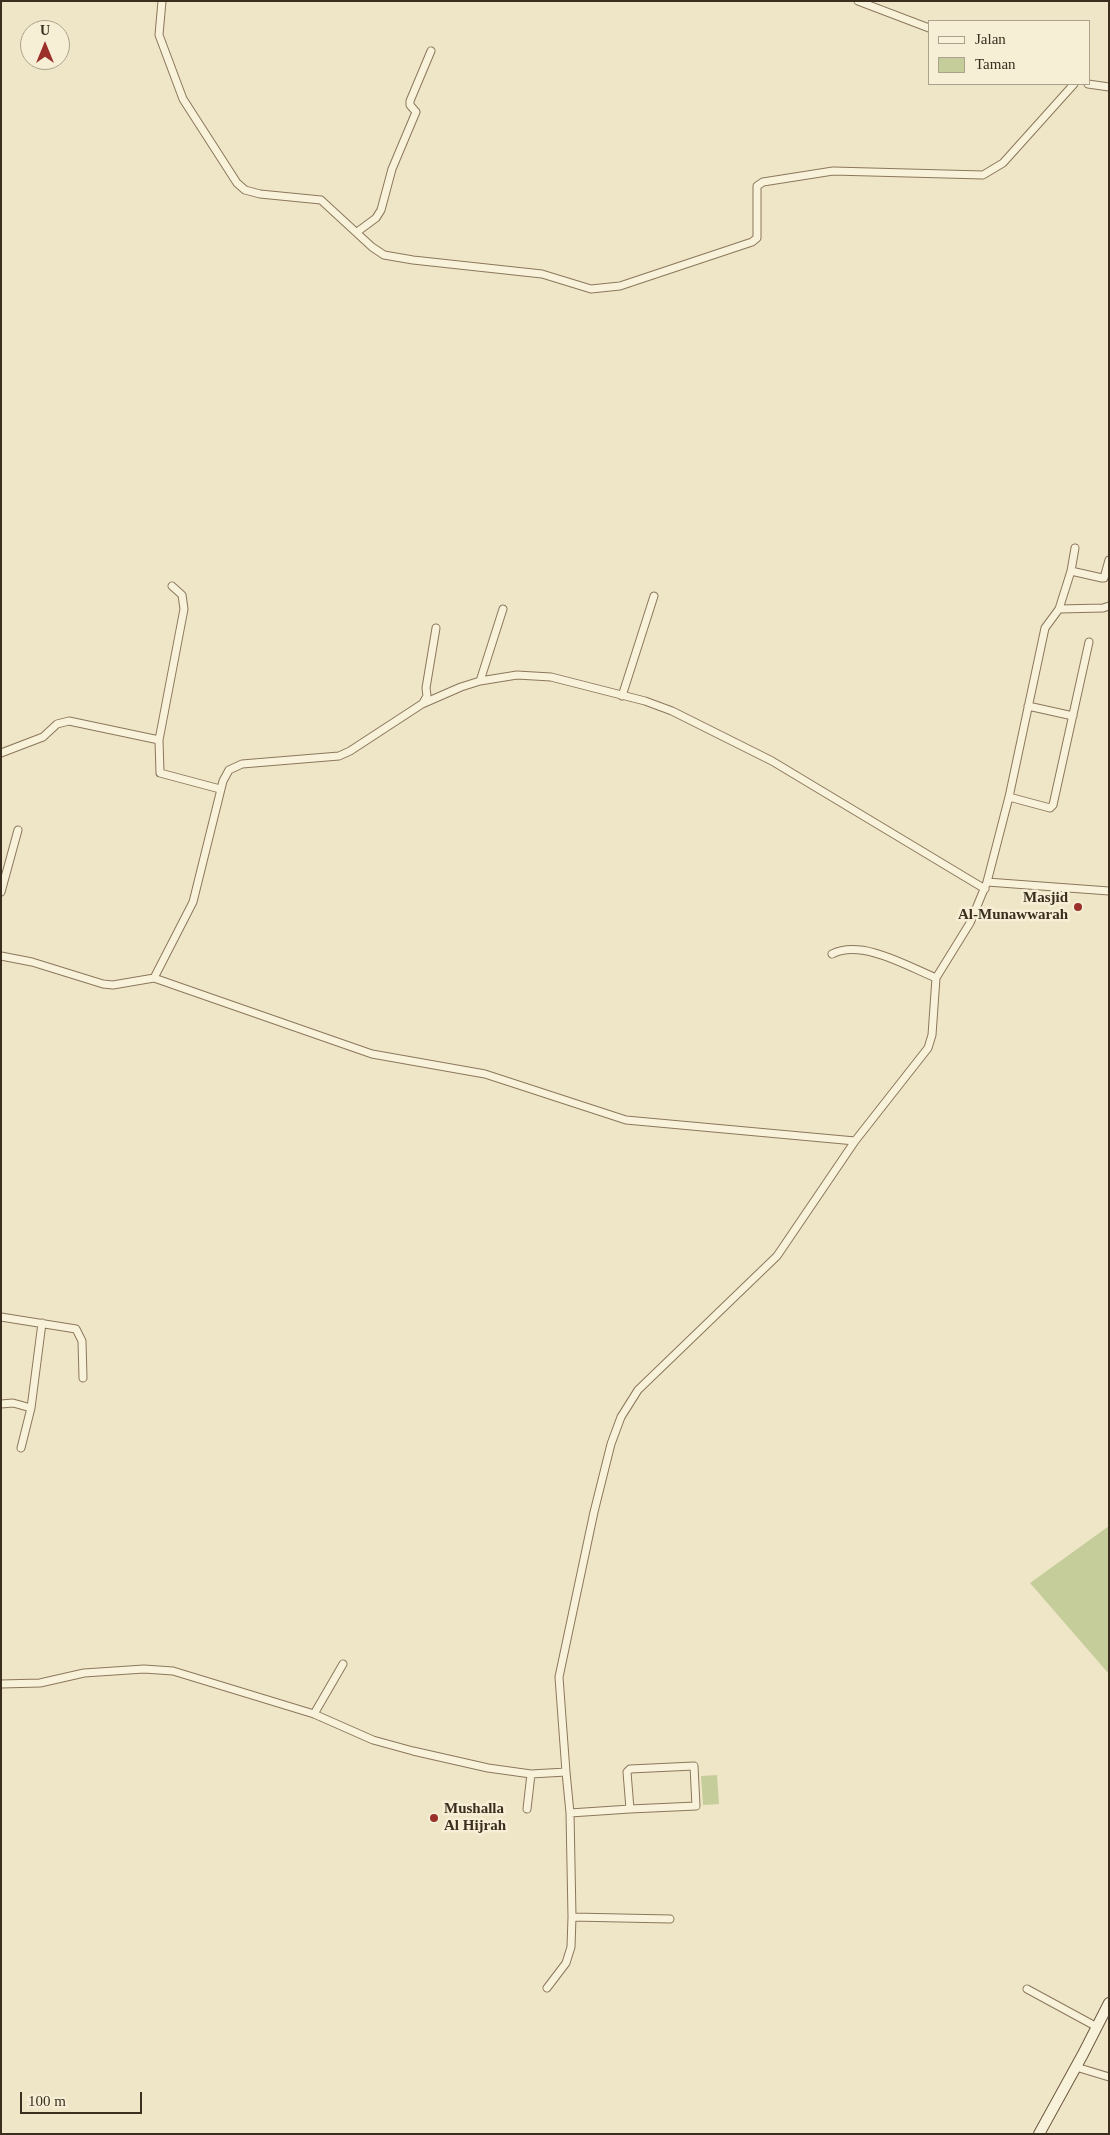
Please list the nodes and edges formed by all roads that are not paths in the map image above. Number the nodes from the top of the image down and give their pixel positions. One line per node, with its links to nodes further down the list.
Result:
1 (162, 1): 8 (street)
2 (858, 1): 3 (street)
3 (928, 28)
4 (431, 51): 8 (street)
5 (1090, 84): 7 (street)
6 (1073, 85): 8 (street)
7 (1109, 87)
8 (358, 232)
9 (1075, 548): 11 (street)
10 (1109, 560): 11 (street)
11 (1072, 571): 16 (street)
12 (172, 586): 24 (street)
13 (654, 596): 20 (street)
14 (1109, 606): 16 (street)
15 (503, 609): 19 (street)
16 (1059, 609): 22 (street)
17 (436, 628): 21 (street)
18 (1089, 642): 23 (street)
19 (480, 681): 20 (street); 21 (street)
20 (622, 696): 29 (street)
21 (422, 704): 26 (street)
22 (1028, 706): 23 (street); 27 (street)
23 (1073, 716): 27 (street)
24 (158, 740): 25 (street); 26 (street)
25 (1, 753)
26 (220, 789): 34 (street)
27 (1009, 797): 29 (street)
28 (18, 830): 31 (street)
29 (986, 886): 30 (street); 35 (street)
30 (1109, 891)
31 (1, 892)
32 (832, 954): 35 (street)
33 (1, 956): 34 (street)
34 (154, 978): 36 (street)
35 (936, 978): 36 (street)
36 (855, 1141): 46 (street)
37 (1, 1317): 38 (street)
38 (42, 1323): 39 (street); 41 (street)
39 (82, 1378)
40 (1, 1404): 41 (street)
41 (31, 1408): 42 (street)
42 (21, 1448)
43 (343, 1664): 45 (street)
44 (1, 1684): 45 (street)
45 (314, 1714): 47 (street)
46 (566, 1772): 47 (street); 50 (street)
47 (531, 1774): 48 (street)
48 (526, 1809)
49 (630, 1810): 49 (street); 50 (street)
50 (570, 1813): 51 (street)
51 (572, 1917): 52 (street); 53 (street)
52 (670, 1920)
53 (547, 1988)
54 (1028, 1989): 56 (street)
55 (1109, 2003): 56 (street)
56 (1097, 2027): 57 (street)
57 (1076, 2067): 58 (street); 59 (street)
58 (1109, 2077)
59 (1039, 2134)

